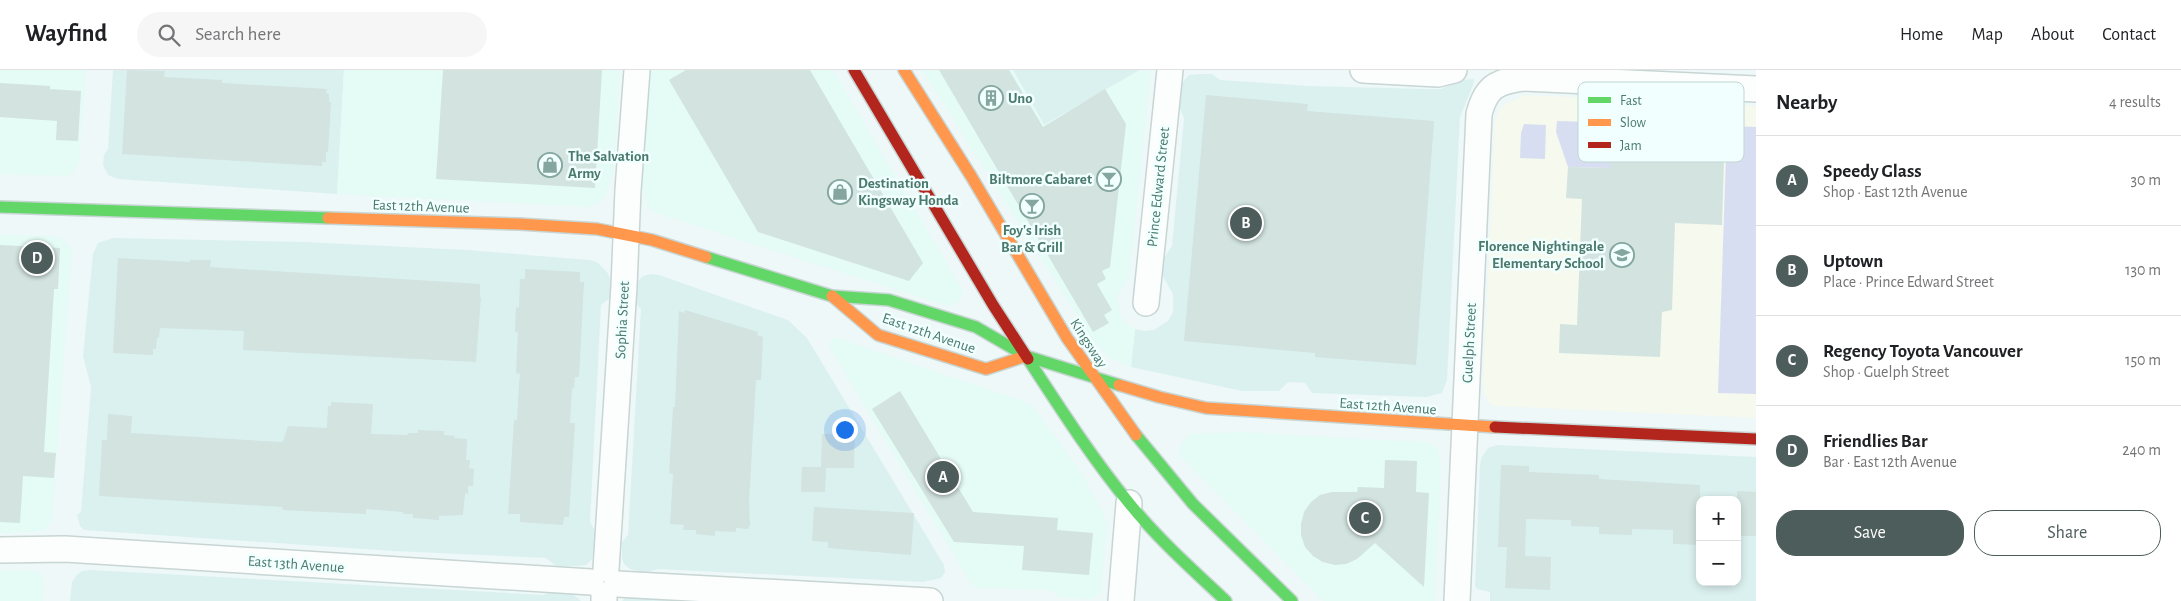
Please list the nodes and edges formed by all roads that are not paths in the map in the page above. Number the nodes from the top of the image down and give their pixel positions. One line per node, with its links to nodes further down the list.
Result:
1 (637, 70): 9 (street, Sophia Street)
2 (854, 70): 12 (street)
3 (904, 70): 13 (street, Kingsway)
4 (1170, 70): 11 (street, Prince Edward Street)
5 (1363, 70): 6 (street)
6 (1454, 70)
7 (1608, 82): 14 (street, Guelph Street)
8 (0, 207): 9 (street, East 12th Avenue)
9 (626, 234): 10 (street, East 12th Avenue); 18 (street, Sophia Street)
10 (832, 296): 12 (street, East 12th Avenue); 12 (street, East 12th Avenue)
11 (1146, 303)
12 (1026, 356): 13 (street, East 12th Avenue); 16 (street)
13 (1094, 378): 14 (street, East 12th Avenue); 22 (street, Kingsway)
14 (1465, 426): 15 (street, East 12th Avenue); 23 (street, Guelph Street)
15 (1756, 439)
16 (1129, 503): 20 (street); 21 (street)
17 (0, 550): 18 (street, East 13th Avenue)
18 (604, 586): 19 (street, East 13th Avenue)
19 (930, 601)
20 (1121, 601)
21 (1226, 601)
22 (1292, 601)
23 (1456, 601)

